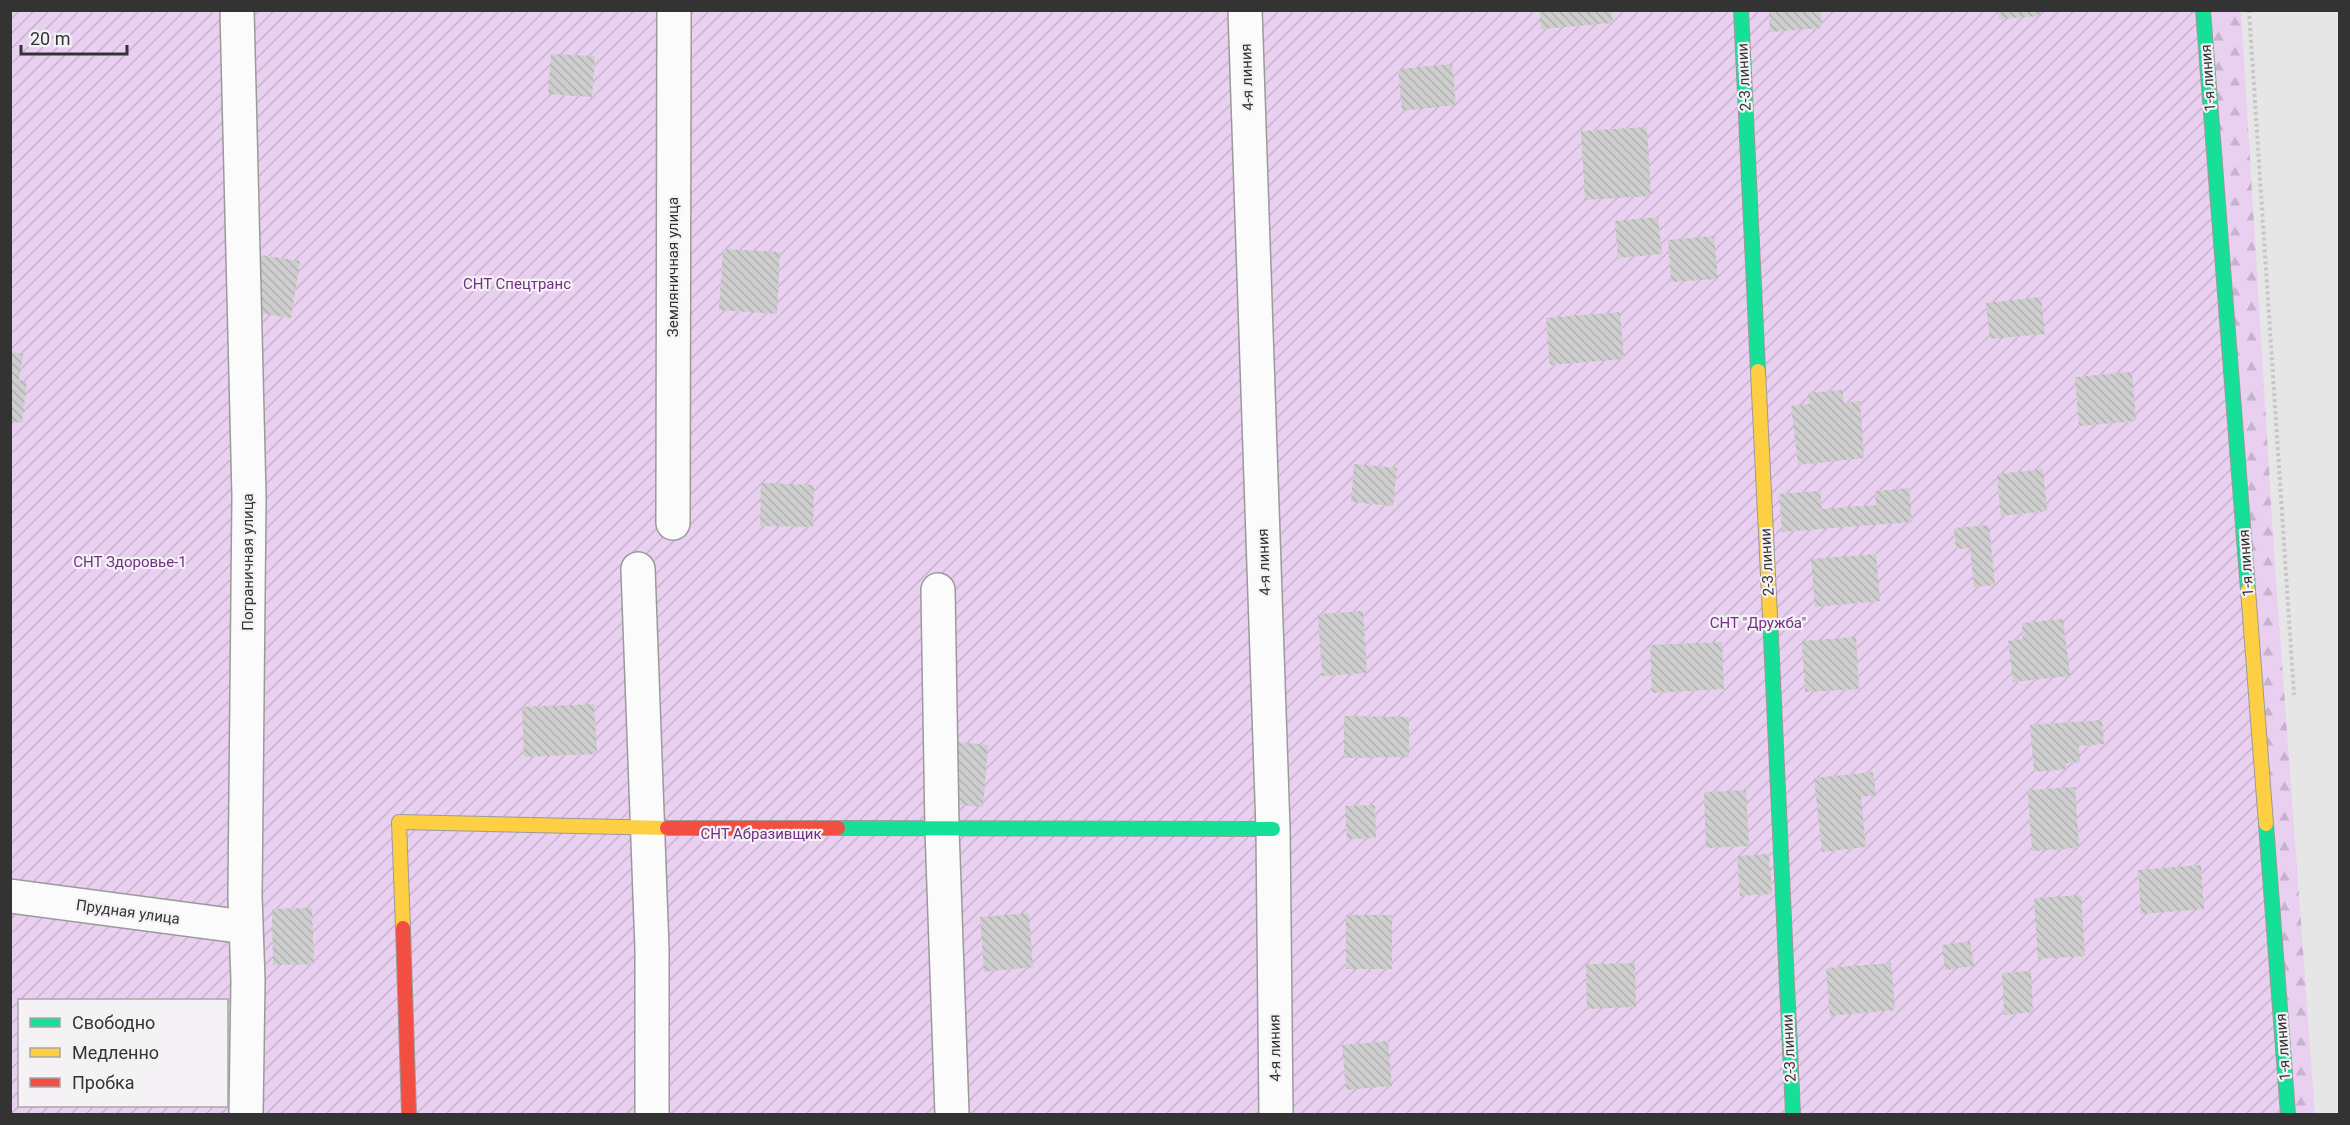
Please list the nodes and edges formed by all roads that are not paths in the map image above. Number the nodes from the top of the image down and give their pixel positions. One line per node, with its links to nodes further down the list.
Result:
1 (237, 10): 13 (street, Пограничная улица)
2 (674, 10): 6 (street, Земляничная улица)
3 (1245, 10): 11 (street, 4-я линия)
4 (1741, 10): 19 (street, 2-3 линии)
5 (2203, 10): 20 (street, 1-я линия)
6 (673, 523)
7 (638, 569): 9 (street)
8 (938, 590): 10 (street)
9 (646, 828): 10 (street); 15 (street); 16 (street)
10 (942, 829): 11 (street); 17 (street)
11 (1273, 829): 18 (street, 4-я линия)
12 (10, 896): 13 (street, Прудная улица)
13 (246, 927): 14 (street, Пограничная улица)
14 (246, 1114)
15 (409, 1114)
16 (652, 1114)
17 (952, 1114)
18 (1276, 1114)
19 (1792, 1114)
20 (2288, 1114)

